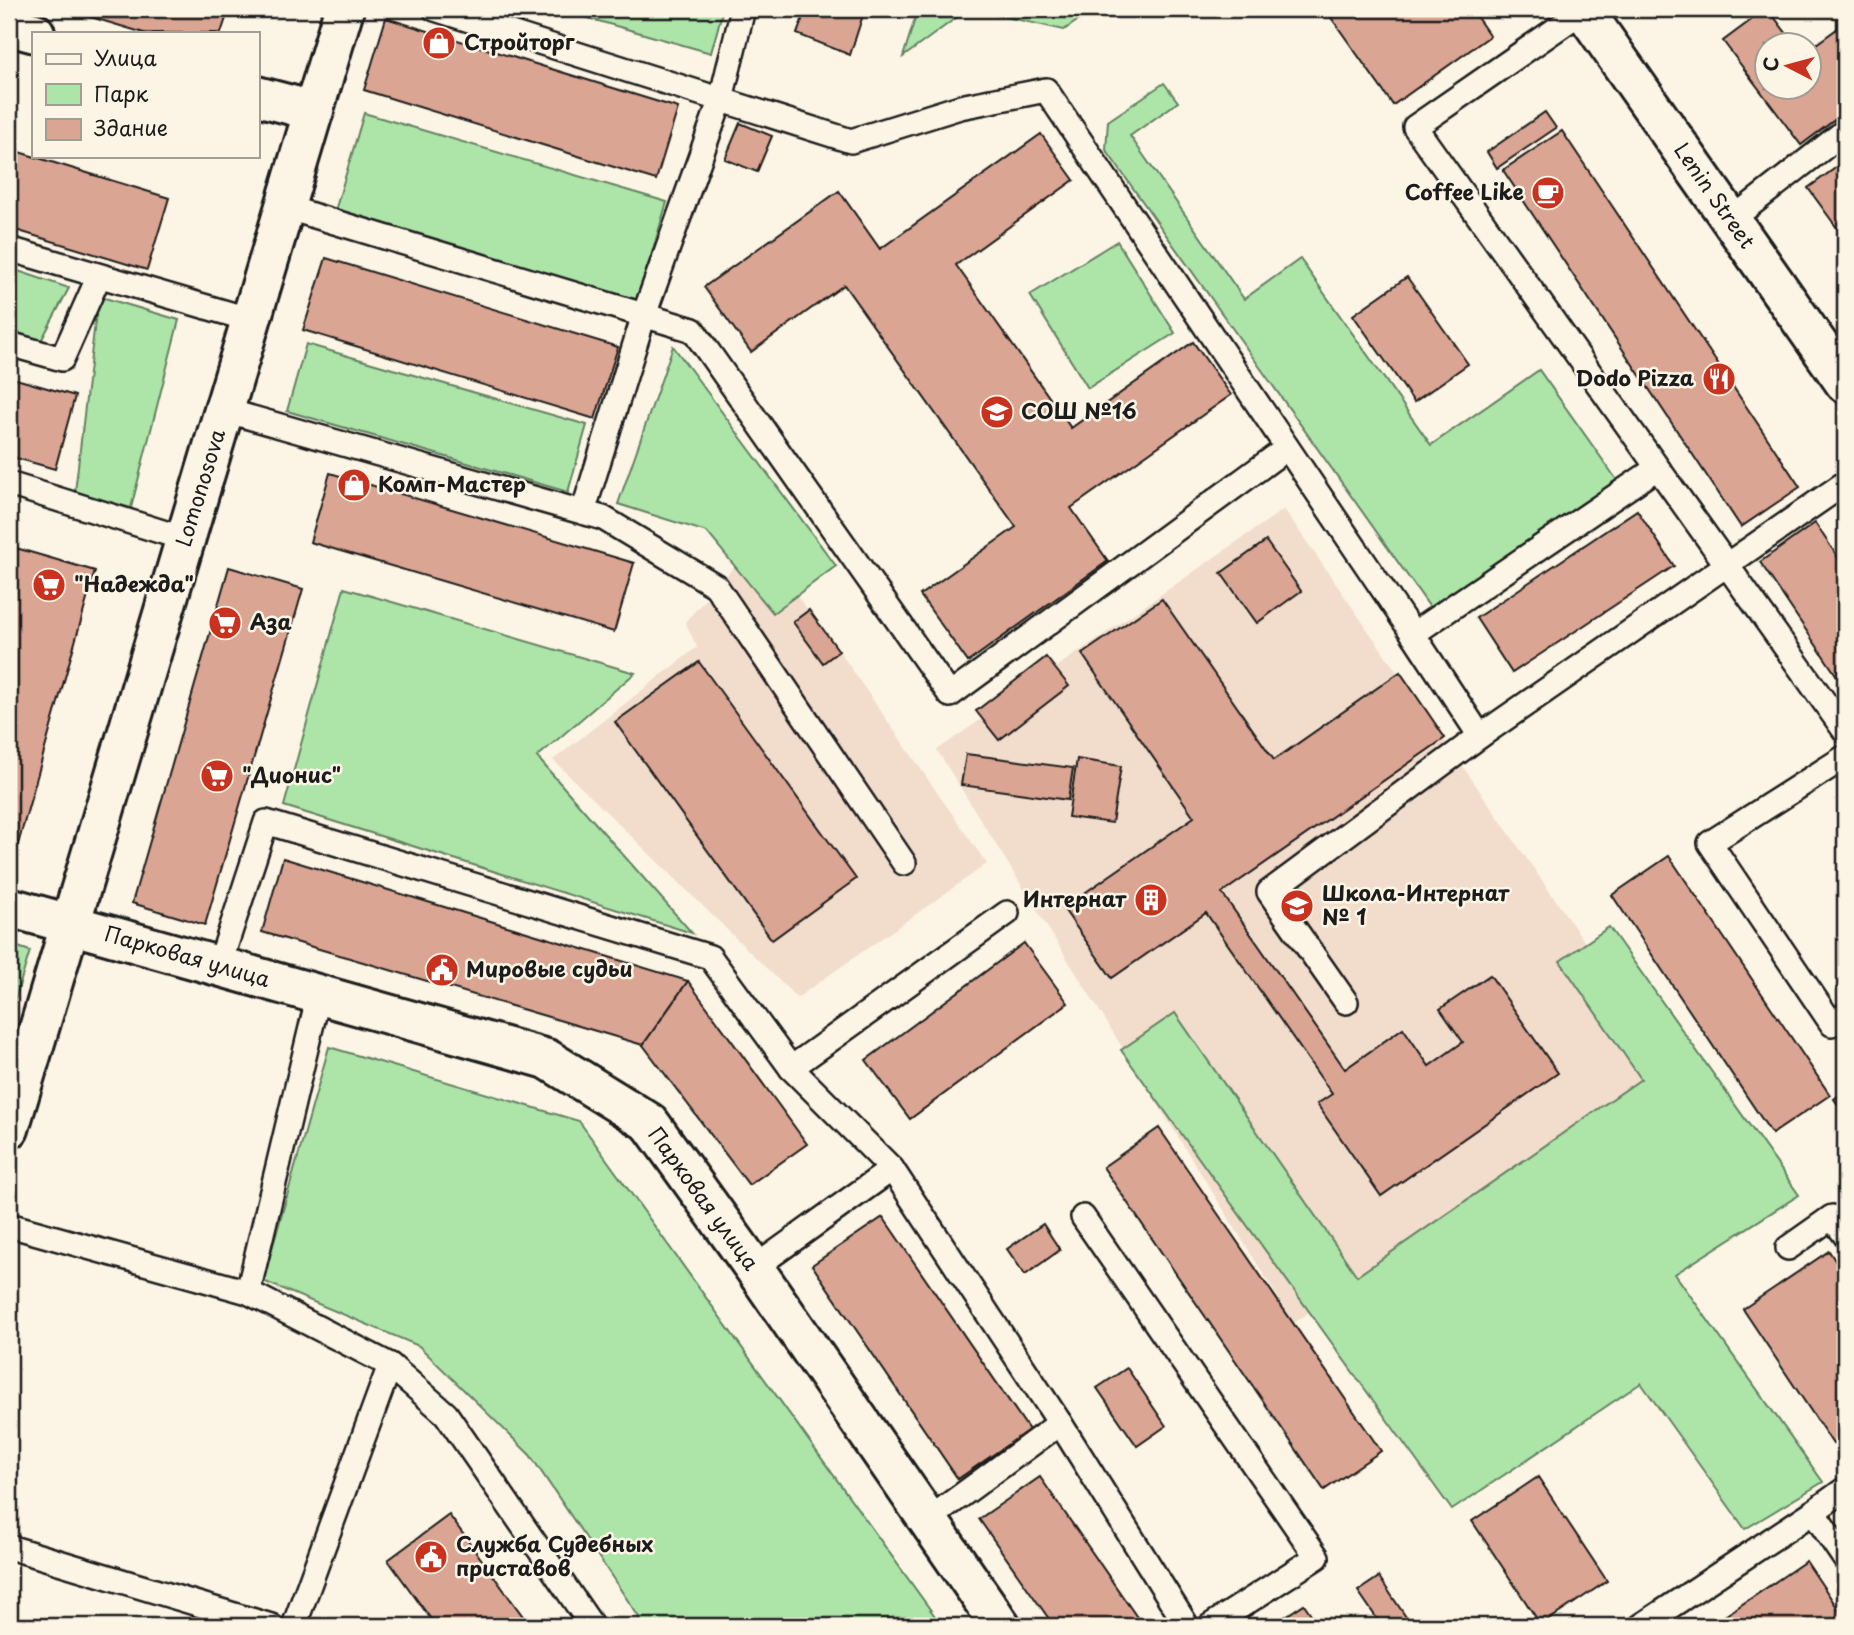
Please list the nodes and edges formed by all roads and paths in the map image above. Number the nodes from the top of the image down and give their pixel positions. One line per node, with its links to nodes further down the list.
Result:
1 (344, 9): 9 (main road, Lomonosova)
2 (435, 9): 8 (lane)
3 (743, 9): 8 (lane)
4 (1584, 9): 12 (main road, Lenin Street); 21 (lane)
5 (9, 26): 6 (main road)
6 (32, 32)
7 (259, 97): 9 (main road)
8 (721, 99): 15 (lane); 20 (lane)
9 (314, 111): 11 (main road, Lomonosova)
10 (1845, 131): 12 (lane)
11 (285, 207): 15 (lane); 16 (main road, Lomonosova)
12 (1731, 220): 18 (main road, Lenin Street)
13 (9, 249): 14 (lane)
14 (99, 276): 16 (lane); 17 (lane)
15 (644, 315): 20 (lane); 24 (lane)
16 (251, 320): 19 (main road, Lomonosova)
17 (9, 344)
18 (1845, 383)
19 (224, 410): 24 (lane); 25 (main road, Lomonosova)
20 (1287, 448): 27 (lane)
21 (1657, 468): 26 (lane); 27 (lane)
22 (1845, 483): 26 (lane)
23 (9, 484): 25 (lane)
24 (583, 512): 31 (lane)
25 (186, 540): 34 (main road, Lomonosova)
26 (1726, 565): 28 (lane); 29 (lane)
27 (1413, 634): 29 (lane)
28 (1845, 732)
29 (1480, 736): 37 (lane)
30 (1845, 757): 38 (lane)
31 (904, 863)
32 (9, 907): 34 (main road, Парковая улица)
33 (1007, 913): 39 (lane)
34 (70, 924): 35 (main road, Парковая улица); 40 (main road, Lomonosova)
35 (219, 966): 36 (main road, Парковая улица); 39 (lane)
36 (318, 994): 46 (main road, Парковая улица); 47 (lane)
37 (1346, 1002)
38 (1845, 1015)
39 (791, 1068): 41 (lane)
40 (9, 1129)
41 (892, 1168): 46 (lane); 49 (lane)
42 (1083, 1217): 60 (lane)
43 (9, 1225): 47 (lane)
44 (1845, 1235): 45 (lane)
45 (1788, 1248)
46 (754, 1268): 52 (main road, Парковая улица)
47 (248, 1292): 48 (lane)
48 (390, 1365): 56 (lane); 57 (lane)
49 (1060, 1423): 52 (lane); 59 (lane)
50 (1845, 1489): 51 (lane)
51 (1813, 1512): 54 (lane); 61 (lane)
52 (928, 1520): 58 (main road, Парковая улица)
53 (9, 1547): 55 (lane)
54 (1845, 1559)
55 (271, 1626)
56 (294, 1626)
57 (592, 1626)
58 (1001, 1626)
59 (1187, 1626)
60 (1210, 1626)
61 (1641, 1626)

